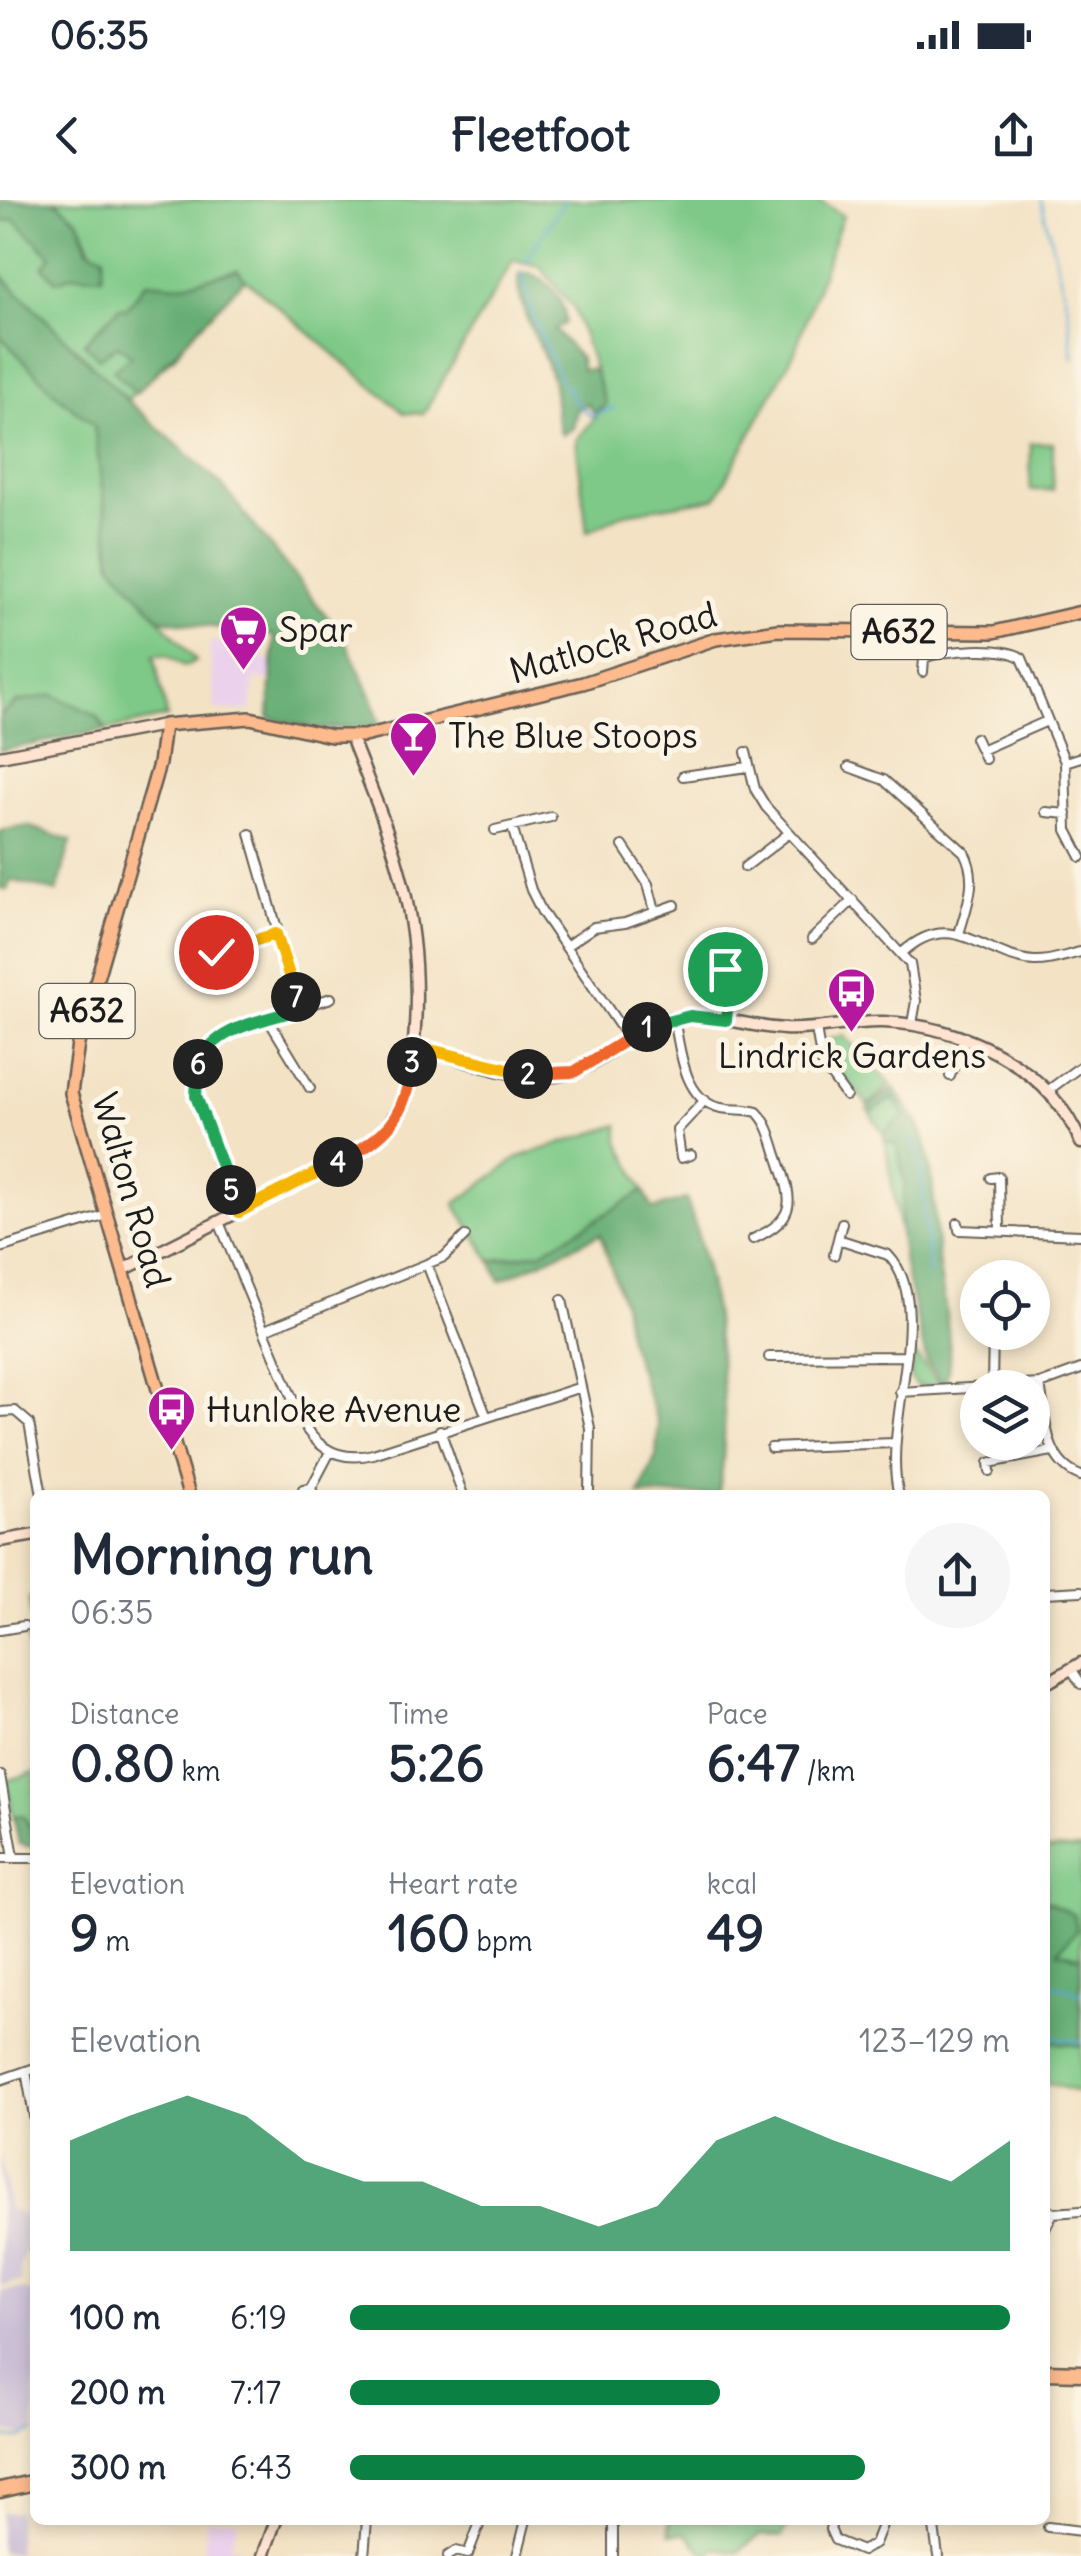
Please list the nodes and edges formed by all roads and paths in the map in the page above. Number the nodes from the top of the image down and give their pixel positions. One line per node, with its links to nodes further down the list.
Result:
1 (1081, 612): 9 (main road, Matlock Road / A632)
2 (1032, 648): 5 (street)
3 (916, 650): 4 (street)
4 (924, 658): 5 (street); 6 (street)
5 (1022, 658): 7 (street)
6 (923, 672)
7 (1047, 721): 10 (street); 14 (street)
8 (164, 725): 9 (main road, Matlock Road / A632); 12 (street); 59 (main road, Walton Road / A632)
9 (351, 737): 48 (street)
10 (975, 738)
11 (746, 752): 16 (street)
12 (0, 756)
13 (1081, 758): 14 (street)
14 (1064, 762): 19 (street)
15 (850, 766): 33 (street)
16 (748, 767): 17 (street); 24 (street)
17 (683, 776)
18 (1046, 812): 19 (street)
19 (1067, 814): 26 (street)
20 (552, 817): 21 (street)
21 (512, 826): 22 (street); 34 (street)
22 (495, 830)
23 (250, 834): 31 (street)
24 (788, 834): 27 (street); 28 (street)
25 (624, 846): 30 (street)
26 (1081, 858)
27 (746, 863)
28 (853, 900): 32 (street); 37 (street)
29 (675, 906): 30 (street)
30 (656, 911): 34 (street)
31 (276, 934): 35 (street); 40 (street)
32 (813, 934)
33 (958, 934): 36 (street); 37 (street)
34 (566, 946): 46 (street)
35 (216, 952)
36 (1081, 952)
37 (902, 953): 44 (street)
38 (722, 958): 43 (street)
39 (331, 998): 40 (street)
40 (300, 1009): 42 (street)
41 (674, 1018): 43 (street); 46 (street); 54 (street)
42 (268, 1019): 51 (street); 58 (street)
43 (726, 1020): 45 (street)
44 (912, 1024): 45 (street); 47 (street)
45 (816, 1030): 53 (street)
46 (628, 1038): 48 (street)
47 (964, 1038): 50 (street); 52 (street)
48 (414, 1046): 58 (street)
49 (1081, 1066): 52 (street)
50 (950, 1076)
51 (310, 1088)
52 (1046, 1092): 55 (street)
53 (846, 1096)
54 (705, 1100): 56 (street); 65 (street)
55 (1081, 1143)
56 (685, 1168)
57 (991, 1178): 64 (street)
58 (239, 1212): 60 (street)
59 (107, 1216): 70 (street); 73 (main road, Walton Road / A632)
60 (219, 1222): 73 (street); 75 (street)
61 (763, 1223): 65 (street)
62 (842, 1223): 69 (street)
63 (958, 1223): 64 (street)
64 (1000, 1230): 67 (street)
65 (767, 1232): 68 (street)
66 (465, 1236): 72 (street)
67 (1081, 1236)
68 (753, 1239)
69 (838, 1239): 71 (street); 76 (street)
70 (0, 1248)
71 (834, 1255)
72 (427, 1264): 75 (street); 84 (street)
73 (125, 1268): 94 (main road, Walton Road / A632)
74 (562, 1300): 80 (street)
75 (267, 1330): 90 (street)
76 (904, 1356): 77 (street); 82 (street)
77 (769, 1357)
78 (1081, 1369): 79 (street)
79 (1050, 1380)
80 (581, 1387): 84 (street); 97 (street)
81 (960, 1390): 82 (street)
82 (900, 1392): 87 (street)
83 (0, 1412): 93 (street)
84 (486, 1415): 85 (street)
85 (440, 1430): 90 (street); 96 (street)
86 (1050, 1439): 89 (street)
87 (893, 1443): 88 (street); 98 (street)
88 (771, 1448)
89 (1052, 1450): 91 (street); 92 (street)
90 (330, 1452): 95 (street)
91 (990, 1471)
92 (1081, 1476)
93 (41, 1490)
94 (184, 1490)
95 (310, 1490)
96 (461, 1490)
97 (588, 1490)
98 (898, 1490)
99 (30, 1536): 100 (street)
100 (0, 1540)
101 (1081, 1591): 102 (street)
102 (1050, 1593)
103 (24, 1626): 104 (street)
104 (0, 1630)
105 (1076, 1667): 106 (street); 107 (street)
106 (1050, 1681)
107 (1081, 1684)
108 (0, 1775): 109 (street)
109 (14, 1857): 110 (street); 111 (street)
110 (0, 1858)
111 (30, 1858)
112 (30, 2070): 113 (street)
113 (0, 2080)
114 (1050, 2210): 115 (street)
115 (1081, 2212)
116 (1050, 2372): 117 (highway)
117 (1081, 2373)
118 (30, 2483): 119 (highway)
119 (0, 2490)
120 (274, 2525): 131 (street)
121 (367, 2525): 132 (street)
122 (479, 2525): 130 (street)
123 (525, 2525): 134 (street)
124 (612, 2525): 135 (street)
125 (831, 2525): 126 (street)
126 (882, 2525)
127 (933, 2525): 136 (street)
128 (1048, 2528): 129 (street)
129 (1081, 2531)
130 (468, 2554): 133 (street)
131 (263, 2556)
132 (364, 2556)
133 (448, 2556)
134 (517, 2556)
135 (613, 2556)
136 (938, 2556)

